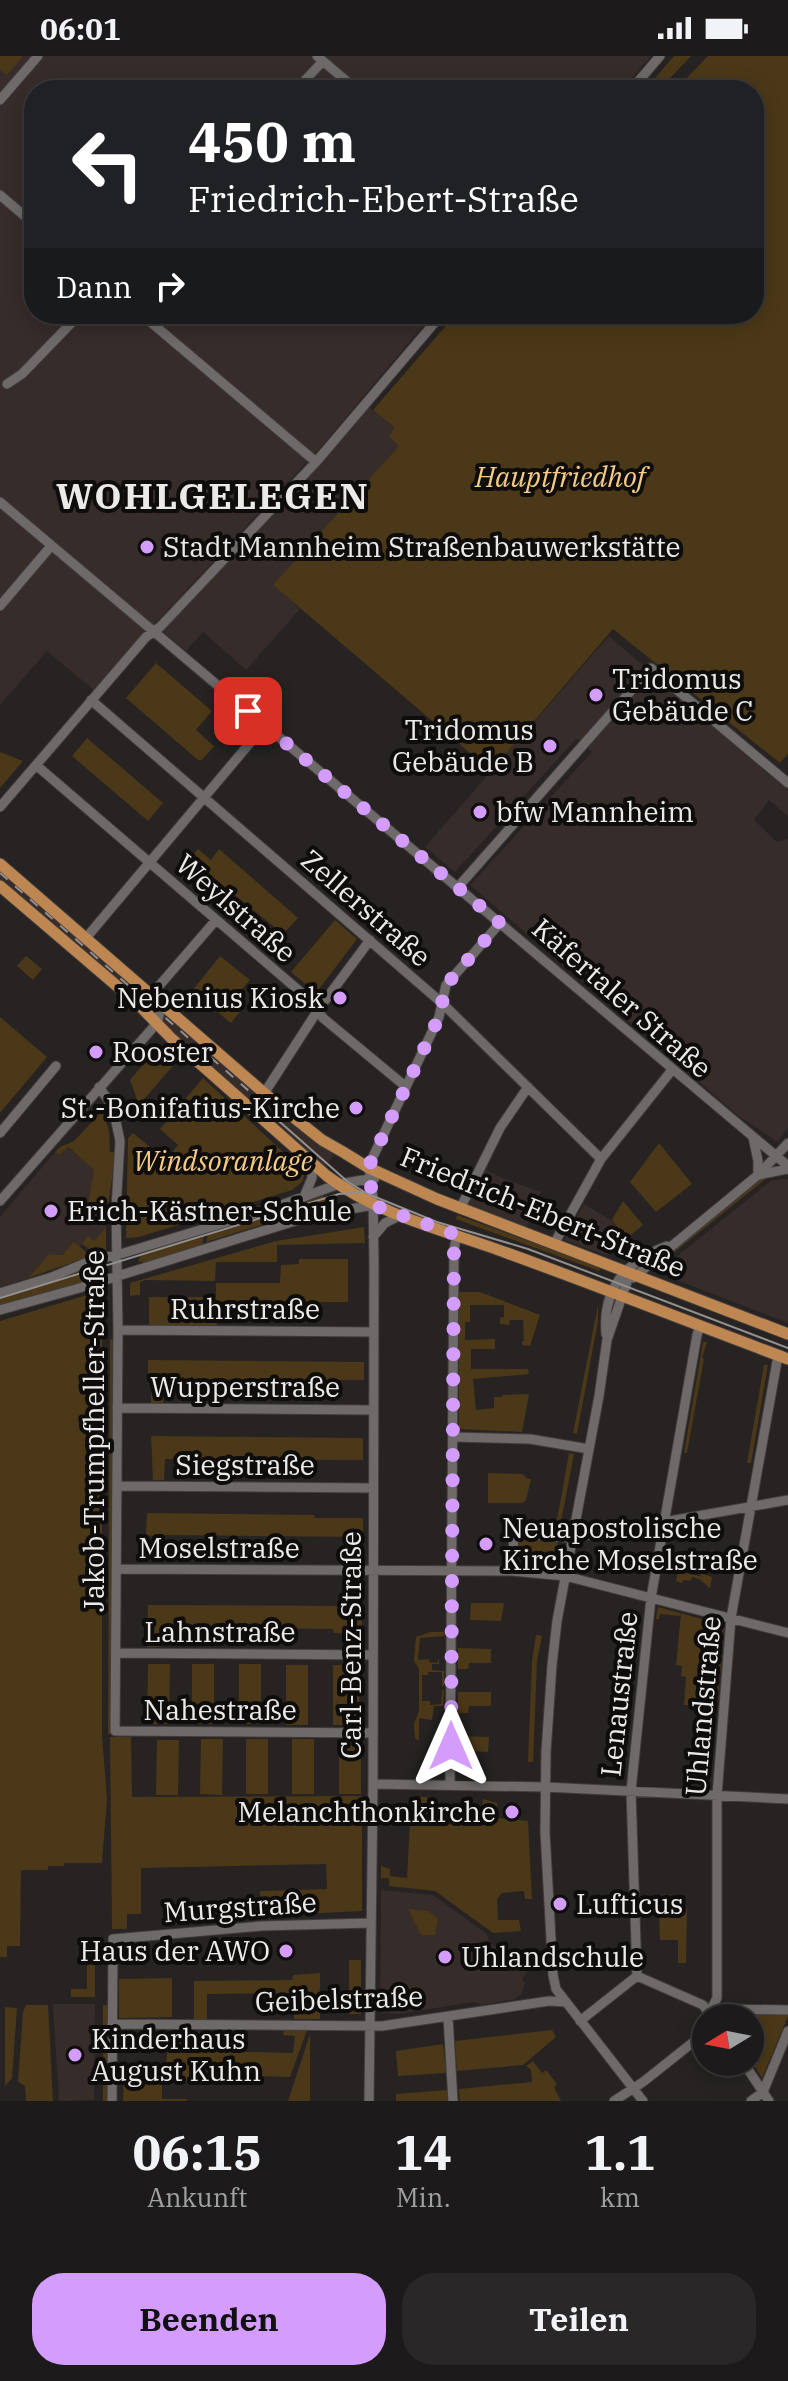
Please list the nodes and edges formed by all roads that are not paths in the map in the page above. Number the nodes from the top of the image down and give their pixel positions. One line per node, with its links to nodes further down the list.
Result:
1 (38, 56): 7 (street)
2 (660, 56): 6 (street)
3 (320, 59): 4 (street); 5 (street)
4 (304, 80)
5 (345, 80)
6 (640, 80)
7 (0, 100)
8 (0, 195): 9 (street)
9 (24, 215)
10 (70, 324): 13 (street)
11 (153, 324): 14 (street)
12 (433, 324): 14 (street)
13 (7, 384)
14 (316, 462): 18 (street)
15 (0, 502): 16 (street, Käfertaler Straße)
16 (51, 546): 17 (street); 18 (street, Käfertaler Straße)
17 (0, 606)
18 (154, 631): 19 (street); 20 (street, Käfertaler Straße)
19 (91, 700): 21 (street); 23 (street, Zellerstraße)
20 (265, 725): 23 (street); 28 (street, Käfertaler Straße)
21 (36, 765): 24 (street); 25 (street, Weylstraße)
22 (786, 776): 28 (street)
23 (204, 797): 25 (street); 32 (street, Zellerstraße)
24 (0, 807)
25 (148, 861): 29 (street, Weylstraße); 31 (street)
26 (0, 864): 31 (main road, Friedrich-Ebert-Straße)
27 (0, 886): 36 (main road, Friedrich-Ebert-Straße)
28 (458, 887): 30 (street, Käfertaler Straße)
29 (216, 920): 33 (street); 35 (street, Weylstraße)
30 (500, 923): 34 (street); 38 (street, Käfertaler Straße)
31 (86, 938): 33 (main road, Friedrich-Ebert-Straße)
32 (370, 940): 34 (street, Zellerstraße); 35 (street)
33 (155, 995): 36 (street); 42 (main road, Friedrich-Ebert-Straße)
34 (442, 1003): 39 (street); 41 (street, Zellerstraße)
35 (318, 1010): 39 (street, Weylstraße); 42 (street)
36 (157, 1023): 40 (street); 49 (main road, Friedrich-Ebert-Straße)
37 (56, 1066): 43 (street)
38 (669, 1073): 44 (street, Käfertaler Straße); 48 (street)
39 (405, 1086): 51 (street)
40 (99, 1087): 55 (street); 62 (street, Jakob-Trumpfheller-Straße)
41 (528, 1087): 48 (street, Zellerstraße); 57 (street)
42 (265, 1092): 51 (main road, Friedrich-Ebert-Straße)
43 (0, 1133)
44 (753, 1137): 47 (street, Käfertaler Straße); 52 (street)
45 (788, 1143): 47 (street)
46 (788, 1155): 47 (street)
47 (776, 1156): 50 (street, Käfertaler Straße); 52 (street)
48 (601, 1159): 61 (street)
49 (312, 1162): 53 (main road, Friedrich-Ebert-Straße); 54 (street)
50 (788, 1168): 52 (street)
51 (370, 1173): 53 (street); 56 (street, Carl-Benz-Straße); 57 (main road, Friedrich-Ebert-Straße)
52 (758, 1175): 64 (street)
53 (339, 1184): 54 (street); 56 (main road, Friedrich-Ebert-Straße)
54 (303, 1197): 62 (street)
55 (0, 1201)
56 (373, 1205): 58 (main road, Friedrich-Ebert-Straße); 60 (street, Carl-Benz-Straße); 63 (street)
57 (460, 1209): 61 (main road, Friedrich-Ebert-Straße)
58 (399, 1216): 59 (main road, Friedrich-Ebert-Straße); 60 (street)
59 (457, 1235): 66 (main road, Friedrich-Ebert-Straße); 75 (street)
60 (373, 1237): 70 (street, Carl-Benz-Straße)
61 (554, 1244): 64 (main road, Friedrich-Ebert-Straße)
62 (117, 1255): 63 (street, Jakob-Trumpfheller-Straße); 65 (street)
63 (118, 1275): 67 (street); 69 (street, Jakob-Trumpfheller-Straße)
64 (629, 1276): 66 (street); 71 (main road, Friedrich-Ebert-Straße)
65 (0, 1293)
66 (616, 1294): 68 (main road, Friedrich-Ebert-Straße); 76 (street)
67 (0, 1310)
68 (700, 1326): 72 (main road, Friedrich-Ebert-Straße); 81 (street, Lenaustraße)
69 (118, 1330): 70 (street, Ruhrstraße); 73 (street, Jakob-Trumpfheller-Straße)
70 (373, 1332): 74 (street, Carl-Benz-Straße)
71 (788, 1334)
72 (783, 1358): 80 (street, Uhlandstraße)
73 (117, 1408): 74 (street, Wupperstraße); 77 (street, Jakob-Trumpfheller-Straße)
74 (372, 1410): 78 (street, Carl-Benz-Straße)
75 (453, 1437): 76 (street); 84 (street)
76 (589, 1449): 82 (street)
77 (118, 1486): 78 (street, Siegstraße); 83 (street, Jakob-Trumpfheller-Straße)
78 (373, 1488): 85 (street, Carl-Benz-Straße)
79 (788, 1500): 80 (street)
80 (750, 1506): 81 (street); 89 (street, Uhlandstraße)
81 (666, 1521): 82 (street); 88 (street, Lenaustraße)
82 (572, 1538): 86 (street); 87 (street)
83 (116, 1569): 85 (street, Moselstraße); 91 (street, Jakob-Trumpfheller-Straße)
84 (452, 1570): 85 (street, Moselstraße); 86 (street, Moselstraße); 96 (street)
85 (372, 1571): 92 (street, Carl-Benz-Straße)
86 (512, 1571): 87 (street, Moselstraße)
87 (565, 1576): 88 (street, Moselstraße); 97 (street)
88 (651, 1598): 89 (street, Moselstraße); 98 (street, Lenaustraße)
89 (731, 1618): 90 (street, Moselstraße); 99 (street, Uhlandstraße)
90 (788, 1633)
91 (116, 1653): 92 (street, Lahnstraße); 93 (street, Jakob-Trumpfheller-Straße)
92 (372, 1655): 94 (street, Carl-Benz-Straße)
93 (115, 1731): 94 (street, Nahestraße)
94 (372, 1733): 95 (street, Carl-Benz-Straße)
95 (373, 1784): 96 (street); 101 (street, Carl-Benz-Straße)
96 (450, 1785): 97 (street)
97 (545, 1787): 98 (street); 103 (street)
98 (631, 1791): 99 (street); 102 (street, Lenaustraße)
99 (717, 1795): 100 (street); 105 (street, Uhlandstraße)
100 (788, 1799)
101 (371, 1923): 110 (street, Murgstraße); 111 (street, Carl-Benz-Straße)
102 (637, 1976): 104 (street); 109 (street)
103 (565, 2002): 108 (street, Geibelstraße); 109 (street)
104 (701, 2004)
105 (715, 2004)
106 (764, 2010): 107 (street)
107 (788, 2010)
108 (448, 2017): 111 (street, Geibelstraße); 119 (street)
109 (580, 2021): 115 (street)
110 (112, 2024): 111 (street, Geibelstraße); 117 (street)
111 (374, 2026): 118 (street, Carl-Benz-Straße)
112 (788, 2031): 116 (street)
113 (692, 2043): 115 (street)
114 (752, 2076): 116 (street)
115 (634, 2089): 120 (street); 121 (street)
116 (763, 2092): 122 (street); 123 (street)
117 (112, 2101)
118 (369, 2101)
119 (453, 2101)
120 (614, 2101)
121 (643, 2101)
122 (751, 2101)
123 (769, 2101)

